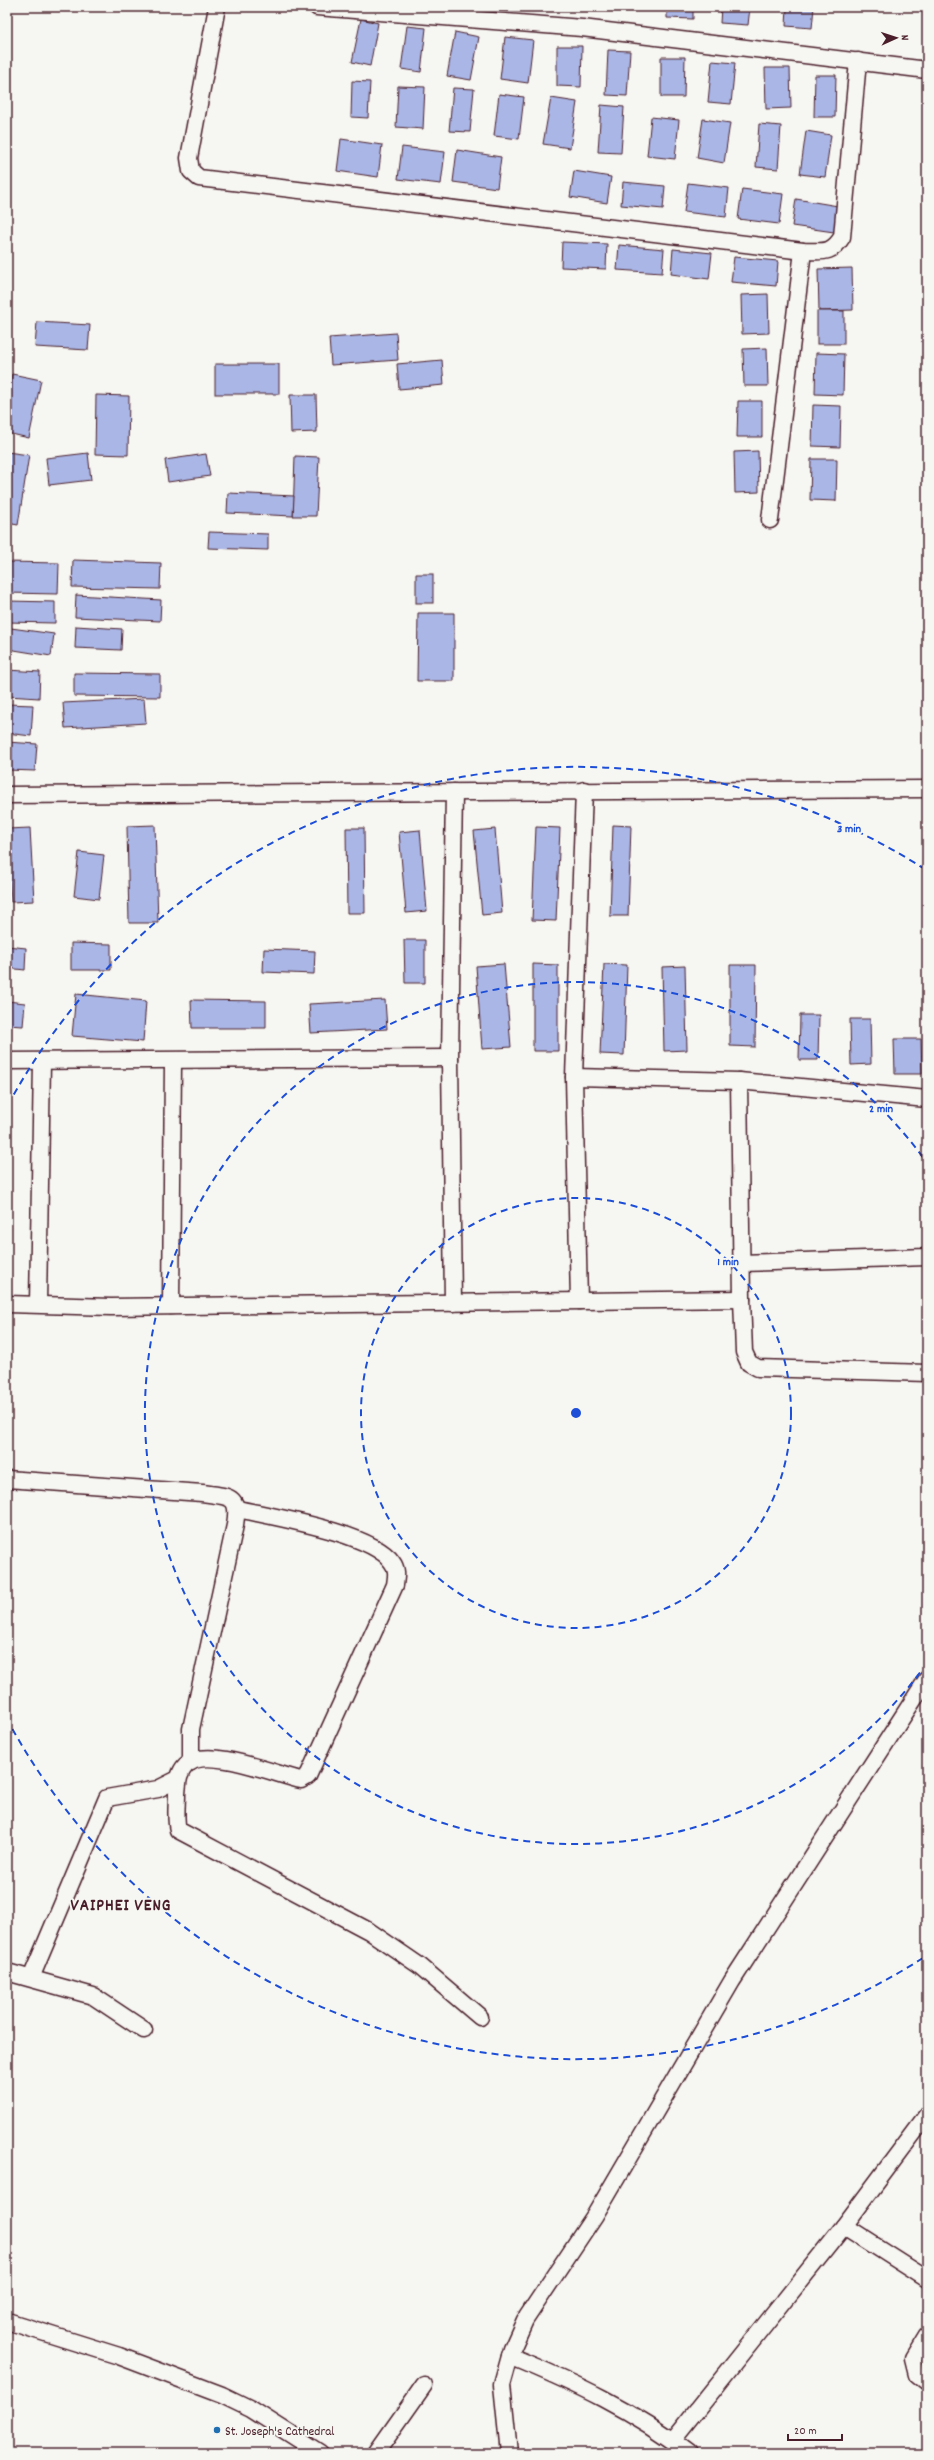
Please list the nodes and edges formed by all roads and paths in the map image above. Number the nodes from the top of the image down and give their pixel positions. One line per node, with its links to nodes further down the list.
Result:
1 (217, 7): 5 (street)
2 (317, 7): 3 (street)
3 (858, 61): 4 (street); 5 (street)
4 (927, 70)
5 (803, 251): 6 (street)
6 (770, 520)
7 (927, 789): 8 (street)
8 (584, 790): 9 (street); 15 (street)
9 (454, 792): 10 (street); 11 (street)
10 (7, 794)
11 (450, 1058): 14 (street); 22 (street)
12 (7, 1061): 13 (street)
13 (42, 1062): 14 (street); 24 (street)
14 (174, 1062): 25 (street)
15 (574, 1077): 16 (street); 21 (street)
16 (739, 1081): 17 (street); 19 (street)
17 (927, 1099)
18 (927, 1257): 19 (street)
19 (742, 1263): 20 (street)
20 (742, 1299): 21 (street); 26 (street)
21 (579, 1301): 22 (street)
22 (453, 1303): 25 (street)
23 (7, 1304): 24 (street)
24 (38, 1304): 25 (street)
25 (171, 1306)
26 (927, 1373)
27 (7, 1479): 28 (street)
28 (238, 1509): 30 (street); 30 (street)
29 (927, 1679): 41 (street)
30 (191, 1762): 31 (street)
31 (178, 1779): 33 (street); 34 (street)
32 (7, 1972): 33 (street)
33 (31, 1978): 35 (street)
34 (480, 2017)
35 (144, 2030)
36 (927, 2115): 37 (street)
37 (844, 2226): 38 (street); 44 (street)
38 (927, 2279)
39 (7, 2321): 45 (street)
40 (927, 2336): 42 (street)
41 (510, 2356): 44 (street); 47 (street)
42 (927, 2383)
43 (424, 2385): 46 (street)
44 (673, 2440): 48 (street)
45 (320, 2453)
46 (376, 2453)
47 (509, 2453)
48 (689, 2453)

